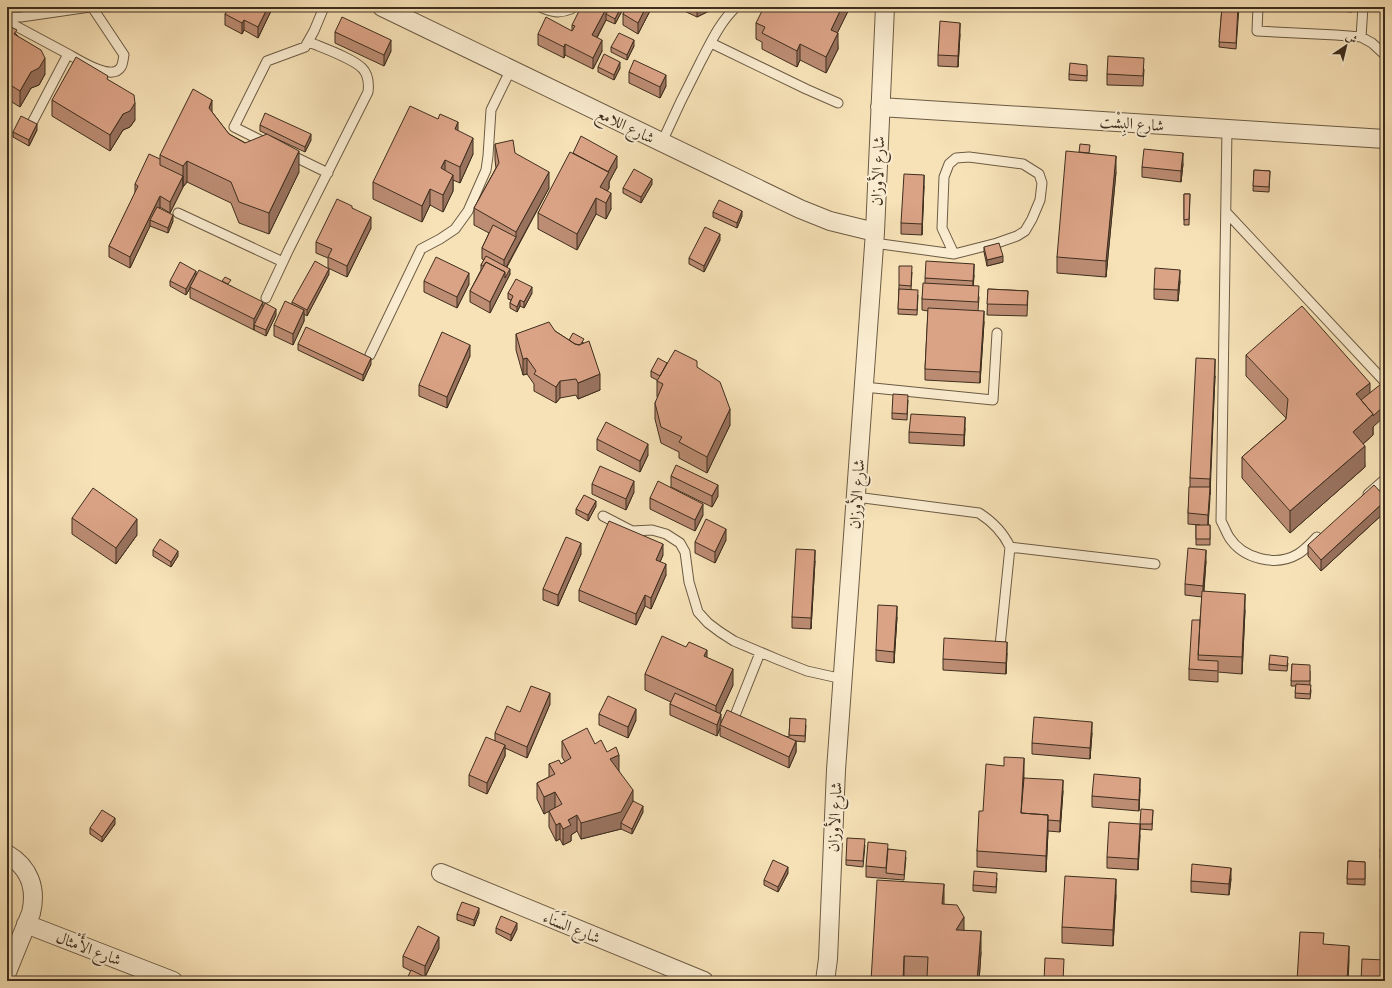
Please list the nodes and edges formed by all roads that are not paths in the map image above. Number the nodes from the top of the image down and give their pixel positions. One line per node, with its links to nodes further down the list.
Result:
1 (91, 7): 10 (lane); 14 (lane)
2 (324, 7): 12 (lane)
3 (382, 7): 16 (street, شارع اللامع)
4 (540, 7): 5 (lane)
5 (572, 7)
6 (736, 7): 13 (lane)
7 (885, 7): 18 (street, شارع الأوزان)
8 (1258, 7): 11 (lane)
9 (1363, 7): 11 (lane)
10 (9, 16): 14 (lane)
11 (1361, 38): 15 (lane)
12 (309, 42): 23 (lane); 23 (lane)
13 (711, 43): 17 (lane); 22 (lane)
14 (68, 54): 19 (lane)
15 (1385, 54)
16 (511, 69): 22 (street, شارع اللامع); 31 (lane)
17 (838, 103)
18 (880, 106): 20 (street, شارع البِشْت); 26 (street, شارع الأوزان)
19 (33, 121)
20 (1227, 129): 21 (street, شارع البِشْت); 24 (lane)
21 (1385, 139)
22 (662, 142): 26 (street, شارع اللامع)
23 (328, 173): 28 (lane)
24 (1226, 212): 32 (lane); 38 (lane)
25 (178, 213): 28 (lane)
26 (875, 238): 27 (lane); 33 (street, شارع الأوزان)
27 (954, 254): 27 (lane)
28 (283, 262): 29 (lane)
29 (266, 298)
30 (997, 333): 33 (lane)
31 (370, 355)
32 (1385, 382)
33 (864, 387): 35 (street, شارع الأوزان)
34 (1385, 479): 36 (lane)
35 (856, 497): 39 (lane); 43 (street, شارع الأوزان)
36 (1362, 499)
37 (603, 516): 42 (lane)
38 (1327, 529)
39 (1010, 547): 40 (lane); 41 (lane)
40 (1155, 564)
41 (1000, 646)
42 (760, 652): 43 (lane); 44 (lane)
43 (843, 680): 51 (street, شارع الأوزان)
44 (734, 718)
45 (7, 854): 47 (street)
46 (441, 873): 50 (street, شارع السَّنَاء)
47 (26, 924): 48 (street); 49 (street, شارع الأَمْثال)
48 (7, 972)
49 (173, 981)
50 (704, 981)
51 (825, 981)

